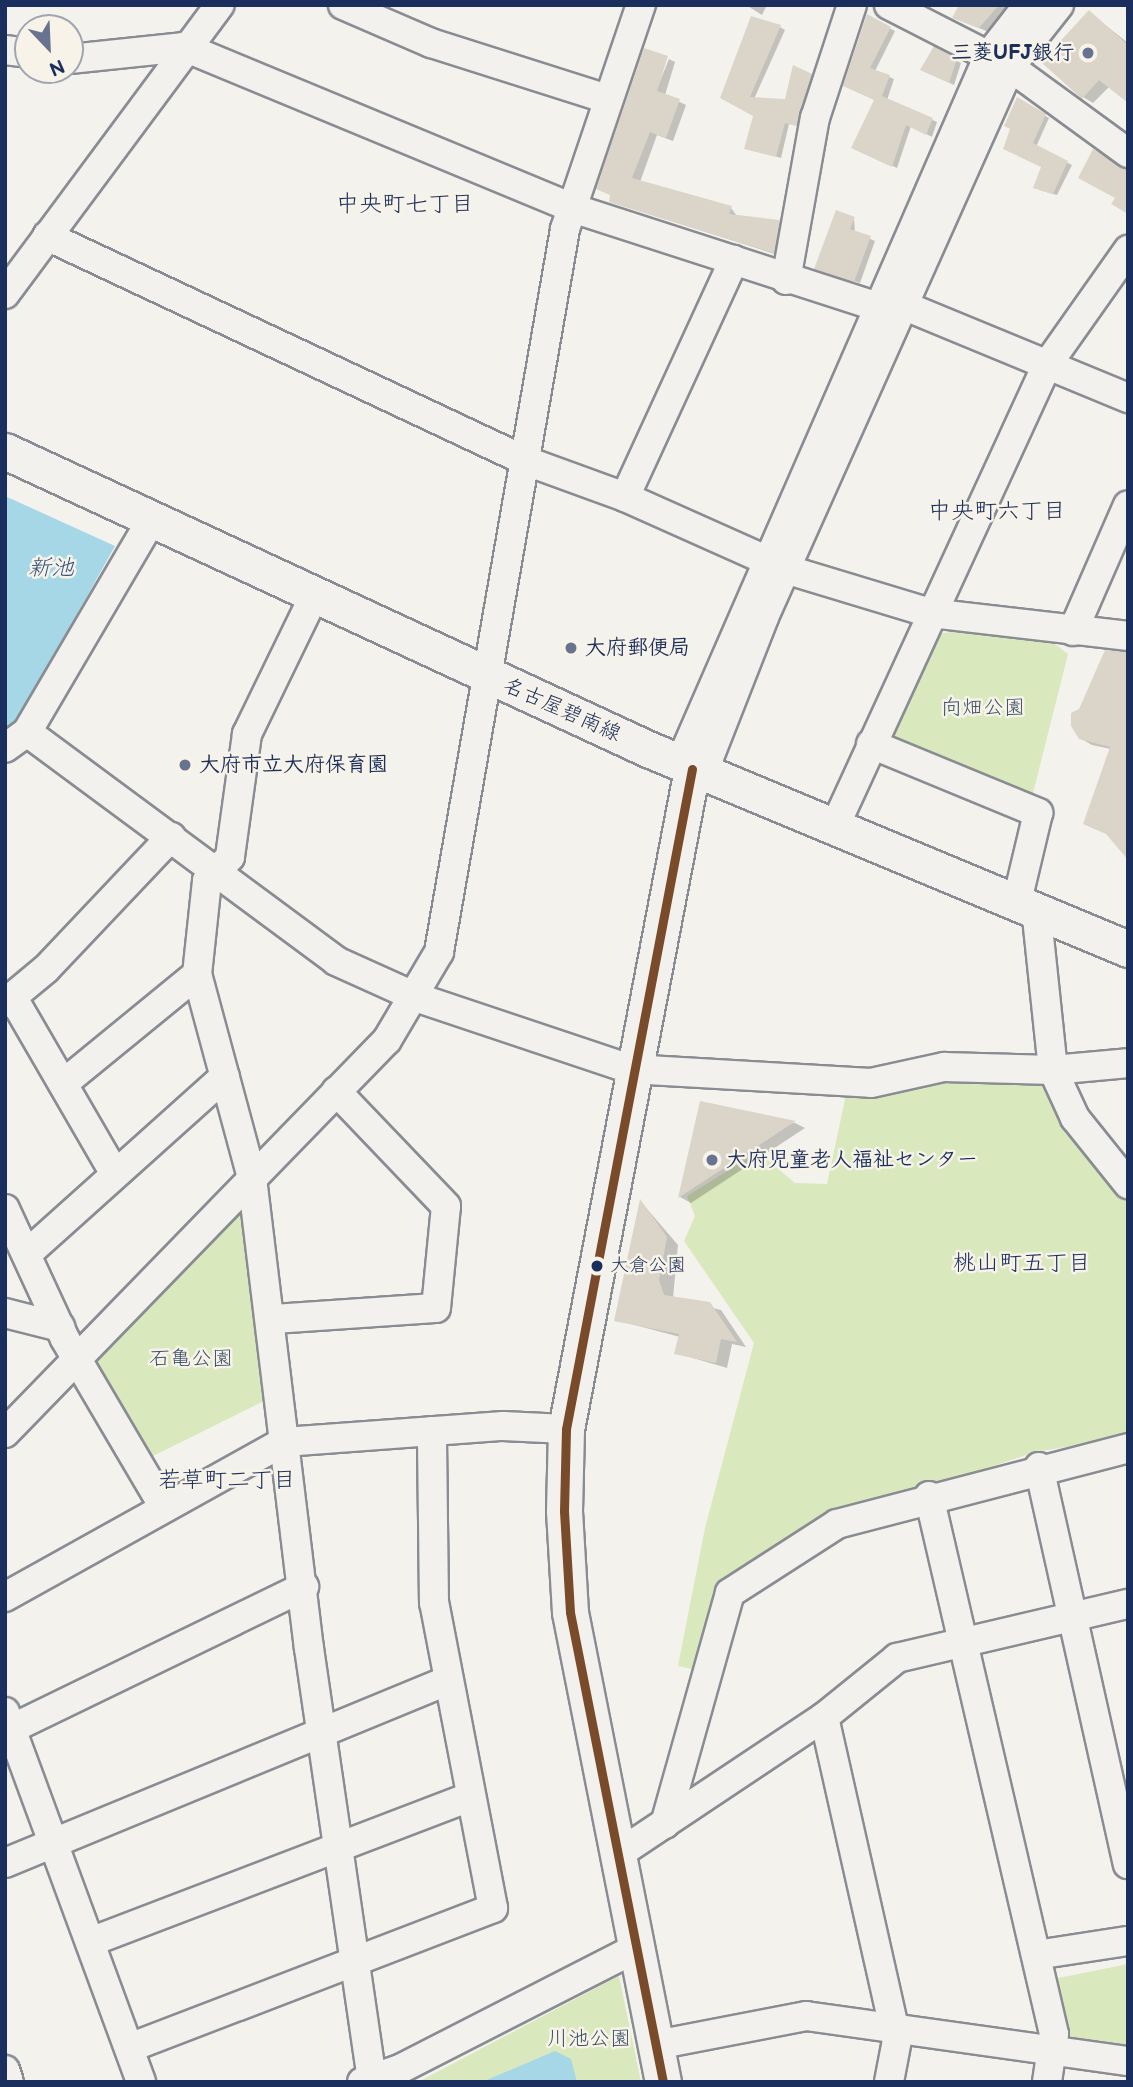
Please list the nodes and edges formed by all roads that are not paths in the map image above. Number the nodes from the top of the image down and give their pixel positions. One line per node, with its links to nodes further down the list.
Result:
1 (220, 5): 8 (street)
2 (343, 5): 11 (street)
3 (641, 5): 11 (street)
4 (852, 5): 17 (street)
5 (889, 5): 10 (street)
6 (1028, 5): 10 (street)
7 (1059, 5): 10 (street)
8 (184, 47): 9 (street); 13 (street); 14 (street)
9 (84, 57)
10 (999, 61): 12 (street); 19 (street)
11 (608, 99): 13 (street)
12 (1128, 153)
13 (572, 208): 16 (street); 23 (street)
14 (47, 236): 18 (street); 23 (street)
15 (1128, 250): 20 (street)
16 (734, 260): 17 (street); 24 (street)
17 (786, 279): 19 (street)
18 (5, 293)
19 (888, 305): 20 (street); 27 (street)
20 (1047, 365): 21 (street); 29 (street)
21 (1128, 398)
22 (5, 451): 26 (main road, 名古屋碧南線)
23 (526, 461): 24 (street); 32 (street)
24 (625, 497): 27 (street)
25 (1128, 505): 30 (street)
26 (151, 521): 28 (main road, 名古屋碧南線); 33 (street)
27 (777, 566): 29 (street); 35 (street)
28 (315, 594): 32 (main road, 名古屋碧南線); 38 (street)
29 (930, 613): 30 (street); 34 (street)
30 (1073, 631): 31 (street)
31 (1128, 636)
32 (484, 675): 35 (main road, 名古屋碧南線); 42 (street)
33 (16, 740): 37 (street)
34 (871, 744): 36 (street); 39 (street)
35 (692, 768): 36 (main road, 名古屋碧南線); 45 (main road)
36 (834, 828): 39 (main road, 名古屋碧南線)
37 (171, 837): 38 (street); 43 (street)
38 (214, 870): 41 (street); 42 (street)
39 (1027, 905): 40 (main road, 名古屋碧南線); 46 (street)
40 (1128, 949)
41 (197, 974): 47 (street); 48 (street)
42 (418, 998): 45 (street); 49 (street)
43 (9, 1001): 48 (street)
44 (1128, 1063): 46 (street)
45 (630, 1069): 46 (street); 59 (main road)
46 (1053, 1070): 52 (street)
47 (225, 1076): 50 (street); 51 (street)
48 (64, 1083): 50 (street)
49 (336, 1091): 51 (street); 56 (street)
50 (115, 1174): 54 (street)
51 (252, 1178): 56 (street); 58 (street)
52 (1128, 1184)
53 (5, 1209): 54 (street)
54 (29, 1251): 57 (street)
55 (5, 1313): 57 (street)
56 (273, 1319): 62 (street)
57 (60, 1327): 58 (street)
58 (80, 1356): 61 (street); 66 (street)
59 (566, 1429): 60 (street); 80 (main road)
60 (432, 1431): 62 (street); 72 (street)
61 (5, 1433)
62 (284, 1442): 66 (street); 67 (street)
63 (1128, 1448): 64 (street)
64 (1039, 1467): 65 (street); 70 (street)
65 (929, 1496): 71 (street); 77 (street)
66 (164, 1507): 68 (street)
67 (303, 1587): 74 (street); 75 (street)
68 (5, 1597)
69 (1128, 1604): 70 (street)
70 (1074, 1618): 71 (street); 82 (street)
71 (965, 1642): 73 (street); 86 (street)
72 (448, 1680): 75 (street); 76 (street)
73 (824, 1717): 77 (street); 88 (street)
74 (8, 1720): 78 (street)
75 (323, 1728): 78 (street); 79 (street)
76 (468, 1798): 79 (street); 87 (street)
77 (666, 1824): 80 (street)
78 (54, 1843): 81 (street); 83 (street)
79 (340, 1848): 83 (street); 87 (street)
80 (617, 1855): 85 (main road)
81 (5, 1863)
82 (1128, 1864)
83 (90, 1941): 91 (street)
84 (1128, 1941): 86 (street)
85 (635, 1948): 89 (main road); 94 (street)
86 (1036, 1955): 90 (street)
87 (359, 1963): 91 (street); 94 (street)
88 (891, 2027): 89 (street); 90 (street); 98 (street)
89 (656, 2046): 97 (main road)
90 (1053, 2046): 92 (street); 99 (street)
91 (128, 2048): 96 (street)
92 (1128, 2061)
93 (5, 2070): 95 (street)
94 (367, 2080)
95 (9, 2082)
96 (141, 2082)
97 (663, 2082)
98 (889, 2082)
99 (1047, 2082)

